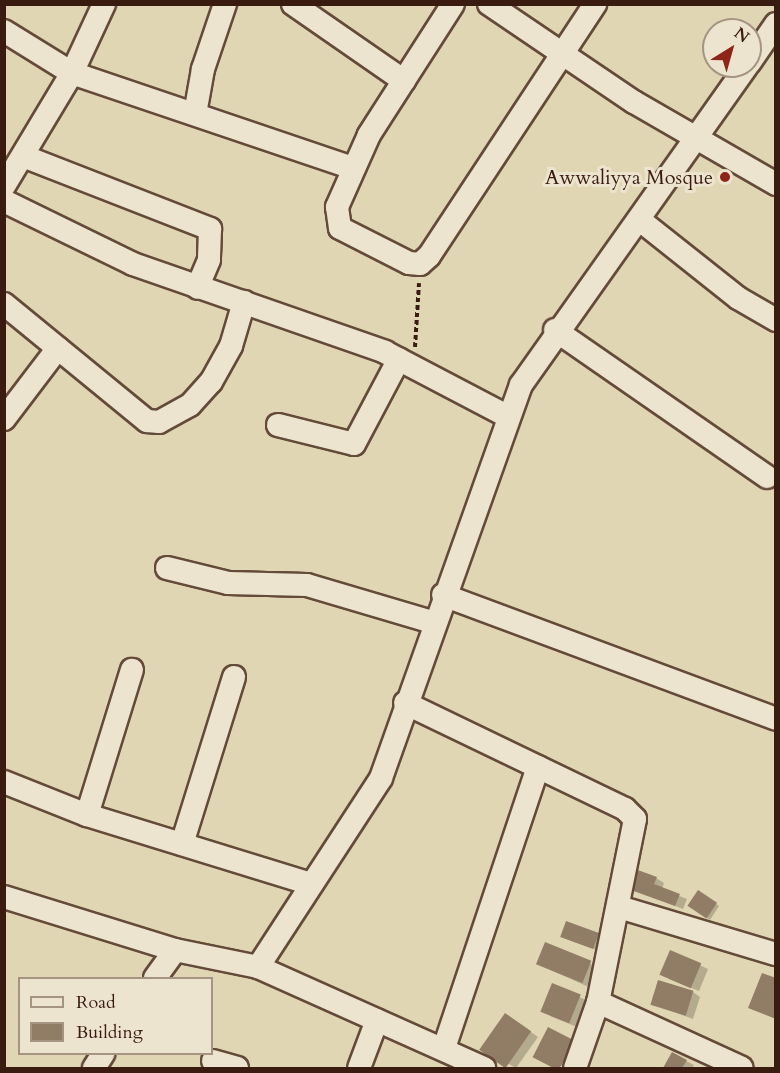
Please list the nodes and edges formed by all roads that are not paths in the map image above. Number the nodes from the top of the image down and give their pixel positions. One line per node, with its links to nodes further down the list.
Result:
1 (104, 4): 11 (street)
2 (225, 4): 14 (street)
3 (293, 4): 13 (street)
4 (453, 4): 13 (street)
5 (489, 4): 10 (street)
6 (595, 4): 10 (street)
7 (776, 24): 9 (street)
8 (4, 31): 11 (street)
9 (762, 44)
10 (562, 54): 15 (street); 17 (street)
11 (72, 73): 14 (street); 16 (street)
12 (739, 78): 15 (street)
13 (404, 81): 17 (street)
14 (195, 114): 17 (street)
15 (700, 136): 18 (street); 21 (street)
16 (23, 156): 19 (street); 22 (street)
17 (352, 168)
18 (776, 184)
19 (4, 186)
20 (4, 201): 22 (street)
21 (641, 221): 25 (street); 26 (street)
22 (197, 288): 23 (street)
23 (244, 302): 27 (street); 28 (street)
24 (4, 304): 27 (street)
25 (776, 320)
26 (555, 330): 29 (street); 32 (street)
27 (58, 348): 30 (street)
28 (405, 362): 29 (street); 31 (street)
29 (507, 416): 34 (street)
30 (4, 419)
31 (278, 425)
32 (767, 477)
33 (167, 568): 35 (street)
34 (443, 595): 35 (street); 39 (street)
35 (435, 623): 38 (street)
36 (132, 670): 42 (street)
37 (234, 677): 43 (street)
38 (405, 703): 40 (street); 44 (street)
39 (776, 719)
40 (538, 767): 46 (street); 53 (street)
41 (4, 782): 42 (street)
42 (87, 815): 43 (street)
43 (182, 844): 44 (street)
44 (308, 883): 49 (street)
45 (4, 897): 47 (street)
46 (619, 907): 48 (street); 51 (street)
47 (175, 950): 49 (street); 50 (street)
48 (776, 954)
49 (258, 967): 52 (street)
50 (156, 977)
51 (598, 1002): 58 (street); 59 (street)
52 (377, 1020): 53 (street); 56 (street)
53 (444, 1048): 57 (street)
54 (213, 1061): 55 (street)
55 (237, 1068)
56 (359, 1068)
57 (484, 1068)
58 (574, 1068)
59 (742, 1068)

